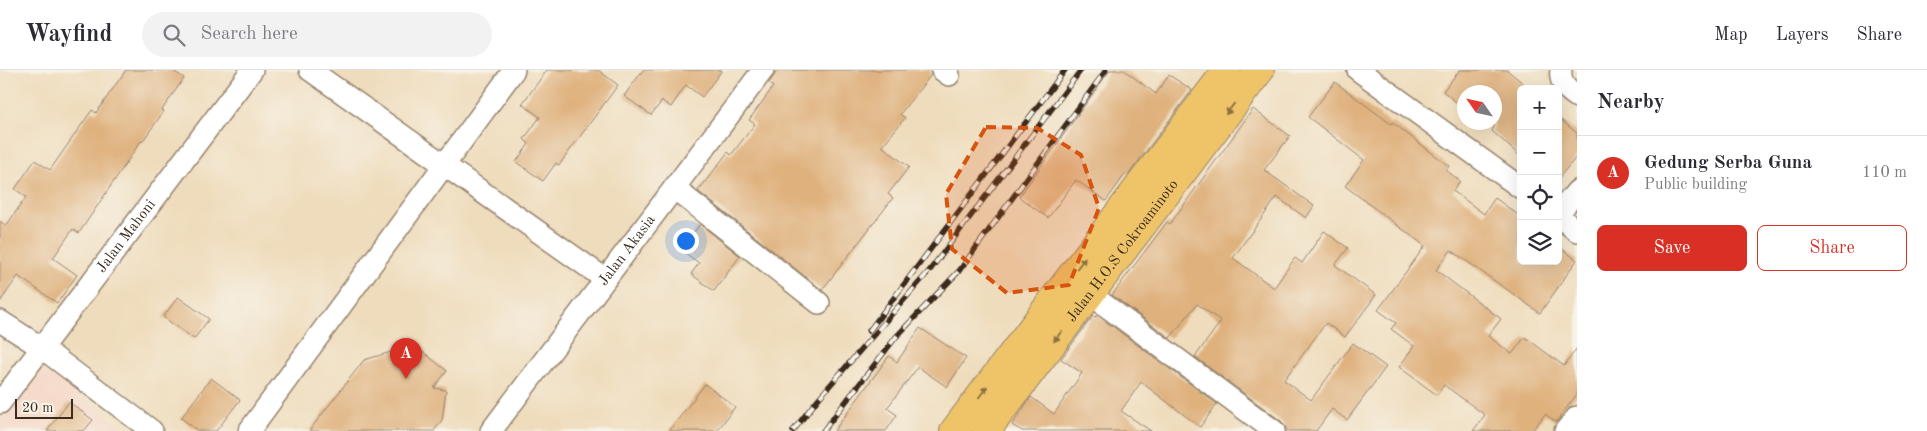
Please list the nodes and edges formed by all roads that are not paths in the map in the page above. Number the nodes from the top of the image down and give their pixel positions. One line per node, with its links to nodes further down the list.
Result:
1 (252, 70): 21 (street, Jalan Mahoni)
2 (310, 70): 10 (street)
3 (514, 70): 10 (street)
4 (763, 70): 12 (street, Jalan Akasia)
5 (1227, 70): 27 (main road, Jalan H.O.S Cokroaminoto, one-way to 5)
6 (1260, 70): 18 (main road, Jalan H.O.S Cokroaminoto, one-way to 18)
7 (1358, 70): 11 (street)
8 (1561, 70): 9 (street)
9 (1577, 97)
10 (444, 165): 17 (street); 25 (street)
11 (1517, 185)
12 (674, 188): 17 (street, Jalan Akasia); 19 (street)
13 (1577, 191): 14 (street)
14 (1562, 210)
15 (1562, 218): 16 (street)
16 (1577, 230)
17 (606, 279): 26 (street, Jalan Akasia)
18 (1090, 294): 28 (main road, Jalan H.O.S Cokroaminoto, one-way to 28); 29 (street)
19 (819, 303)
20 (0, 321): 21 (street)
21 (42, 348): 22 (street, Jalan Mahoni); 24 (street)
22 (0, 403)
23 (1577, 418): 30 (street)
24 (152, 431)
25 (248, 431)
26 (491, 431)
27 (954, 431)
28 (986, 431)
29 (1274, 431)
30 (1565, 431)

